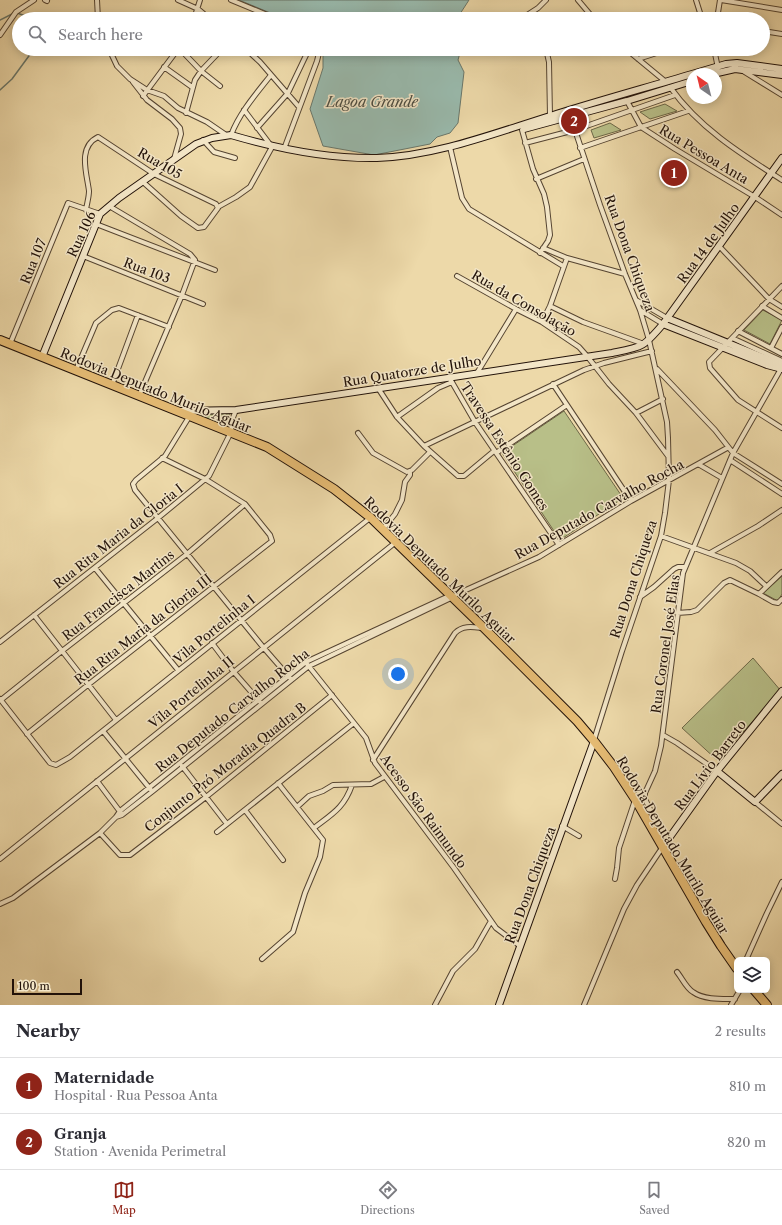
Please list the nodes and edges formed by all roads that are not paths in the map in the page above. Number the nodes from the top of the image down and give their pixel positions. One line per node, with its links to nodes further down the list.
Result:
1 (34, 0): 12 (street)
2 (97, 0): 13 (street)
3 (178, 0): 10 (street)
4 (200, 0): 10 (street)
5 (231, 0): 16 (street)
6 (546, 0): 17 (street)
7 (578, 0): 18 (street)
8 (696, 0): 19 (street)
9 (720, 0): 11 (street); 20 (street)
10 (198, 9): 14 (street); 15 (street)
11 (782, 10)
12 (16, 12)
13 (98, 12)
14 (197, 12)
15 (202, 12)
16 (260, 12)
17 (531, 12)
18 (588, 12)
19 (700, 12)
20 (719, 12)
21 (12, 18): 24 (street)
22 (770, 32): 23 (street)
23 (782, 34)
24 (0, 35)
25 (112, 56): 47 (street)
26 (173, 56): 37 (street)
27 (186, 56): 43 (street)
28 (215, 56): 43 (street)
29 (254, 56): 44 (street)
30 (306, 56): 54 (street)
31 (319, 56): 59 (street)
32 (548, 56): 65 (street)
33 (634, 56): 36 (street)
34 (647, 56): 36 (street)
35 (715, 56): 38 (street)
36 (638, 59): 48 (street)
37 (164, 67): 51 (street); 53 (street)
38 (716, 68)
39 (722, 69): 41 (street)
40 (741, 69): 42 (street); 45 (street); 56 (street)
41 (782, 69)
42 (722, 70)
43 (201, 71): 50 (street); 51 (street)
44 (271, 74): 54 (street); 60 (street)
45 (782, 75)
46 (686, 76): 48 (street)
47 (130, 79): 53 (street); 57 (street)
48 (666, 82): 52 (street); 63 (street)
49 (686, 83): 52 (street)
50 (220, 86)
51 (192, 88): 64 (street)
52 (670, 88): 55 (street); 58 (street)
53 (147, 90): 57 (street); 64 (street)
54 (288, 93): 59 (street); 67 (street)
55 (675, 95): 61 (street); 62 (street)
56 (782, 95)
57 (143, 96): 79 (street)
58 (627, 100): 61 (street, Rua Pessoa Anta); 63 (street)
59 (299, 107): 76 (street)
60 (244, 110): 67 (street); 70 (street)
61 (632, 110): 66 (street, Rua Pessoa Anta); 69 (street)
62 (688, 111): 66 (street); 82 (street)
63 (571, 112): 65 (street); 68 (street)
64 (186, 113): 70 (street)
65 (550, 116): 68 (street)
66 (640, 127): 75 (street); 86 (street, Rua Pessoa Anta)
67 (257, 128): 73 (street)
68 (520, 128): 72 (street); 74 (street)
69 (575, 130): 72 (street); 75 (street, Rua Dona Chiqueza)
70 (229, 135): 71 (street, Rua 106); 73 (street)
71 (203, 140): 77 (street); 79 (street, Rua 106)
72 (525, 143): 83 (street)
73 (272, 147): 76 (street); 87 (street)
74 (450, 147): 76 (street); 95 (street)
75 (580, 148): 80 (street, Rua Dona Chiqueza)
76 (284, 149)
77 (235, 158)
78 (782, 158): 82 (street, Rua 14 de Julho)
79 (174, 159): 81 (street, Rua 106)
80 (584, 159): 83 (street); 101 (street, Rua Dona Chiqueza)
81 (154, 174): 85 (street, Rua 106); 87 (street, Rua 105); 89 (street, Rua 105)
82 (772, 174): 84 (street); 86 (street, Rua 14 de Julho)
83 (536, 179): 94 (street)
84 (782, 180)
85 (143, 182): 87 (street); 88 (street, Rua 106)
86 (755, 197): 91 (street, Rua Pessoa Anta); 93 (street, Rua 14 de Julho)
87 (217, 205)
88 (109, 206): 90 (street, Rua 106); 98 (street)
89 (86, 210): 90 (street, Rua 107); 125 (street, Rua 107)
90 (100, 214): 92 (street, Rua 106)
91 (782, 215)
92 (96, 224): 96 (street, Rua 106); 98 (street)
93 (719, 246): 106 (street); 114 (street, Rua 14 de Julho)
94 (543, 248): 95 (street); 97 (street)
95 (540, 253): 99 (street)
96 (83, 256): 104 (street, Rua 103); 130 (street, Rua 106)
97 (567, 258): 99 (street); 101 (street)
98 (195, 262): 100 (street); 104 (street)
99 (564, 266): 108 (street)
100 (215, 270)
101 (625, 274): 105 (street, Rua Dona Chiqueza)
102 (457, 276): 111 (street, Rua da Consolação)
103 (782, 286): 106 (street)
104 (182, 295): 107 (street, Rua 103); 118 (street)
105 (636, 300): 112 (street, Rua Dona Chiqueza); 114 (street)
106 (769, 300): 109 (street); 110 (street)
107 (203, 304)
108 (550, 306): 116 (street); 123 (street)
109 (762, 306): 115 (street); 120 (street)
110 (782, 307)
111 (516, 310): 116 (street, Rua da Consolação); 136 (street)
112 (640, 310): 117 (street); 123 (street, Rua Dona Chiqueza)
113 (138, 315): 118 (street); 135 (street); 139 (street)
114 (667, 318): 117 (street, Rua 14 de Julho); 121 (street)
115 (782, 318)
116 (542, 322): 129 (street, Rua da Consolação)
117 (663, 324): 121 (street); 123 (street, Rua 14 de Julho)
118 (169, 326): 141 (street)
119 (782, 327): 126 (street)
120 (738, 331): 124 (street); 126 (street)
121 (697, 334): 124 (street)
122 (0, 340): 125 (highway, Rodovia Deputado Murilo Aguiar)
123 (647, 342): 127 (street, Rua Dona Chiqueza); 129 (street, Rua Quatorze de Julho)
124 (727, 343): 131 (street); 133 (street); 146 (street)
125 (10, 344): 130 (highway, Rodovia Deputado Murilo Aguiar)
126 (771, 348): 128 (street)
127 (652, 351): 132 (street); 134 (street, Rua Dona Chiqueza)
128 (782, 354)
129 (587, 356): 132 (street, Rua da Consolação); 136 (street, Rua Quatorze de Julho)
130 (42, 357): 135 (highway, Rodovia Deputado Murilo Aguiar)
131 (782, 361)
132 (595, 366): 138 (street); 147 (street, Rua da Consolação)
133 (782, 367): 146 (street, Rua Coronel José Elias)
134 (656, 369): 142 (street, Rua Dona Chiqueza); 155 (street)
135 (76, 371): 139 (highway, Rodovia Deputado Murilo Aguiar)
136 (477, 373): 137 (street, Rua Quatorze de Julho)
137 (450, 380): 140 (street, Rua Quatorze de Julho); 149 (street); 150 (street, Travessa Estênio Gomes)
138 (553, 384): 143 (street); 150 (street)
139 (112, 385): 141 (highway, Rodovia Deputado Murilo Aguiar)
140 (378, 388): 144 (street, Rua Quatorze de Julho); 149 (street)
141 (139, 396): 145 (highway, Rodovia Deputado Murilo Aguiar)
142 (663, 400): 147 (street); 159 (street, Rua Dona Chiqueza)
143 (567, 405): 157 (street); 169 (street)
144 (236, 410): 145 (street, Rua Quatorze de Julho); 152 (street, Rua Rita Maria da Gloria I)
145 (174, 411): 148 (highway, Rodovia Deputado Murilo Aguiar)
146 (756, 412): 151 (street); 158 (street, Rua Coronel José Elias)
147 (636, 413): 159 (street, Rua da Consolação)
148 (189, 416): 152 (highway, Rodovia Deputado Murilo Aguiar); 160 (street)
149 (397, 417): 154 (street)
150 (474, 422): 154 (street); 157 (street, Travessa Estênio Gomes)
151 (782, 428)
152 (231, 432): 165 (street, Rua Rita Maria da Gloria I); 173 (highway, Rodovia Deputado Murilo Aguiar)
153 (358, 432): 163 (street)
154 (424, 446): 156 (street)
155 (728, 448): 158 (street); 162 (street, Rua Deputado Carvalho Rocha)
156 (430, 452): 157 (street); 163 (street)
157 (495, 452): 177 (street, Travessa Estênio Gomes)
158 (733, 453): 161 (street, Rua Coronel José Elias); 167 (street)
159 (668, 456): 166 (street, Rua Dona Chiqueza)
160 (162, 458): 165 (street); 172 (street)
161 (730, 460): 164 (street, Rua Coronel José Elias); 168 (street)
162 (698, 464): 164 (street); 166 (street, Rua Deputado Carvalho Rocha)
163 (410, 472): 174 (street)
164 (722, 478): 178 (street, Rua Coronel José Elias)
165 (206, 479): 170 (street); 172 (street, Rua Rita Maria da Gloria I)
166 (669, 480): 169 (street, Rua Deputado Carvalho Rocha); 175 (street, Rua Dona Chiqueza)
167 (782, 484)
168 (782, 494)
169 (631, 501): 177 (street, Rua Deputado Carvalho Rocha)
170 (245, 504): 180 (street, Rua Francisca Martins); 184 (street, Rua Rita Maria da Gloria III)
171 (782, 510): 179 (street)
172 (158, 518): 180 (street); 182 (street, Rua Rita Maria da Gloria I)
173 (371, 518): 174 (highway, Rodovia Deputado Murilo Aguiar); 193 (street, Vila Portelinha I)
174 (383, 529): 176 (highway, Rodovia Deputado Murilo Aguiar)
175 (661, 536): 178 (street); 188 (street, Rua Dona Chiqueza)
176 (396, 542): 187 (highway, Rodovia Deputado Murilo Aguiar); 198 (street, Vila Portelinha II)
177 (559, 545): 187 (street, Rua Deputado Carvalho Rocha)
178 (694, 548): 179 (street); 181 (street, Rua Coronel José Elias)
179 (710, 553): 185 (street)
180 (188, 554): 184 (street); 190 (street, Rua Francisca Martins)
181 (685, 567): 188 (street); 191 (street, Rua Coronel José Elias)
182 (95, 568): 190 (street); 192 (street, Rua Rita Maria da Gloria I)
183 (782, 572): 185 (street)
184 (213, 586): 193 (street); 195 (street, Rua Rita Maria da Gloria III)
185 (766, 586): 186 (street)
186 (759, 594): 189 (street); 191 (street)
187 (454, 595): 194 (highway, Rodovia Deputado Murilo Aguiar); 200 (street, Rua Deputado Carvalho Rocha)
188 (640, 597): 214 (street, Rua Dona Chiqueza)
189 (782, 599)
190 (124, 603): 195 (street); 199 (street, Rua Francisca Martins)
191 (678, 613): 213 (street, Rua Coronel José Elias)
192 (34, 615): 196 (street, Rua Rita Maria da Gloria I); 199 (street)
193 (241, 620): 197 (street, Vila Portelinha I); 198 (street)
194 (484, 628): 214 (highway, Rodovia Deputado Murilo Aguiar); 216 (street)
195 (150, 636): 201 (street); 204 (street, Rua Rita Maria da Gloria III)
196 (0, 642)
197 (212, 644): 201 (street, Vila Portelinha I); 202 (street)
198 (263, 647): 202 (street, Vila Portelinha II); 203 (street)
199 (62, 651): 204 (street); 207 (street, Rua Francisca Martins)
200 (307, 664): 203 (street, Rua Deputado Carvalho Rocha); 206 (street, Acesso São Raimundo)
201 (178, 670): 209 (street, Vila Portelinha I)
202 (233, 671): 208 (street); 215 (street, Vila Portelinha II)
203 (290, 677): 208 (street, Rua Deputado Carvalho Rocha)
204 (89, 684): 209 (street); 212 (street, Rua Rita Maria da Gloria III)
205 (782, 691): 218 (street, Rua Lívio Barreto)
206 (332, 695): 210 (street, Acesso São Raimundo); 225 (street, Conjunto Pró Moradia Quadra B)
207 (0, 700): 212 (street, Vila Portelinha I)
208 (260, 702): 217 (street, Rua Deputado Carvalho Rocha)
209 (116, 720): 211 (street, Vila Portelinha I)
210 (354, 723): 216 (street, Acesso São Raimundo); 222 (street)
211 (103, 731): 212 (street, Vila Portelinha I); 215 (street)
212 (27, 734)
213 (663, 735): 218 (street); 238 (street, Rua Coronel José Elias)
214 (594, 741): 226 (highway, Rodovia Deputado Murilo Aguiar); 233 (street, Rua Dona Chiqueza)
215 (125, 759): 221 (street, Vila Portelinha II); 224 (street)
216 (374, 760): 220 (street, Acesso São Raimundo)
217 (181, 765): 224 (street, Rua Deputado Carvalho Rocha); 225 (street)
218 (717, 771): 227 (street); 238 (street, Rua Lívio Barreto)
219 (782, 774): 227 (street)
220 (384, 777): 223 (street); 244 (street, Acesso São Raimundo)
221 (97, 781): 230 (street); 239 (street, Vila Portelinha II)
222 (278, 783): 228 (street); 229 (street)
223 (352, 785): 228 (street); 234 (street)
224 (151, 790): 230 (street, Rua Deputado Carvalho Rocha)
225 (206, 797): 231 (street); 235 (street, Conjunto Pró Moradia Quadra B)
226 (635, 799): 238 (highway, Rodovia Deputado Murilo Aguiar); 241 (street)
227 (755, 802): 232 (street)
228 (297, 807): 234 (street)
229 (245, 810): 231 (street); 240 (street)
230 (121, 813): 235 (street, Rua Deputado Carvalho Rocha)
231 (227, 824): 236 (street)
232 (782, 824)
233 (562, 826): 237 (street); 245 (street, Rua Dona Chiqueza)
234 (314, 828): 247 (street)
235 (100, 832): 243 (street, Rua Deputado Carvalho Rocha)
236 (217, 832)
237 (579, 836)
238 (664, 845): 248 (highway, Rodovia Deputado Murilo Aguiar); 253 (street, Rua Lívio Barreto)
239 (0, 859)
240 (283, 860)
241 (615, 879)
242 (782, 882): 246 (street)
243 (0, 904)
244 (491, 921): 245 (street, Acesso São Raimundo); 254 (street)
245 (520, 946): 255 (street, Rua Dona Chiqueza)
246 (747, 957)
247 (262, 959)
248 (734, 965)
249 (677, 972): 252 (street)
250 (738, 993): 252 (street)
251 (757, 993): 257 (highway)
252 (735, 999): 256 (street)
253 (585, 1004)
254 (435, 1005)
255 (499, 1005)
256 (730, 1005)
257 (767, 1005)

